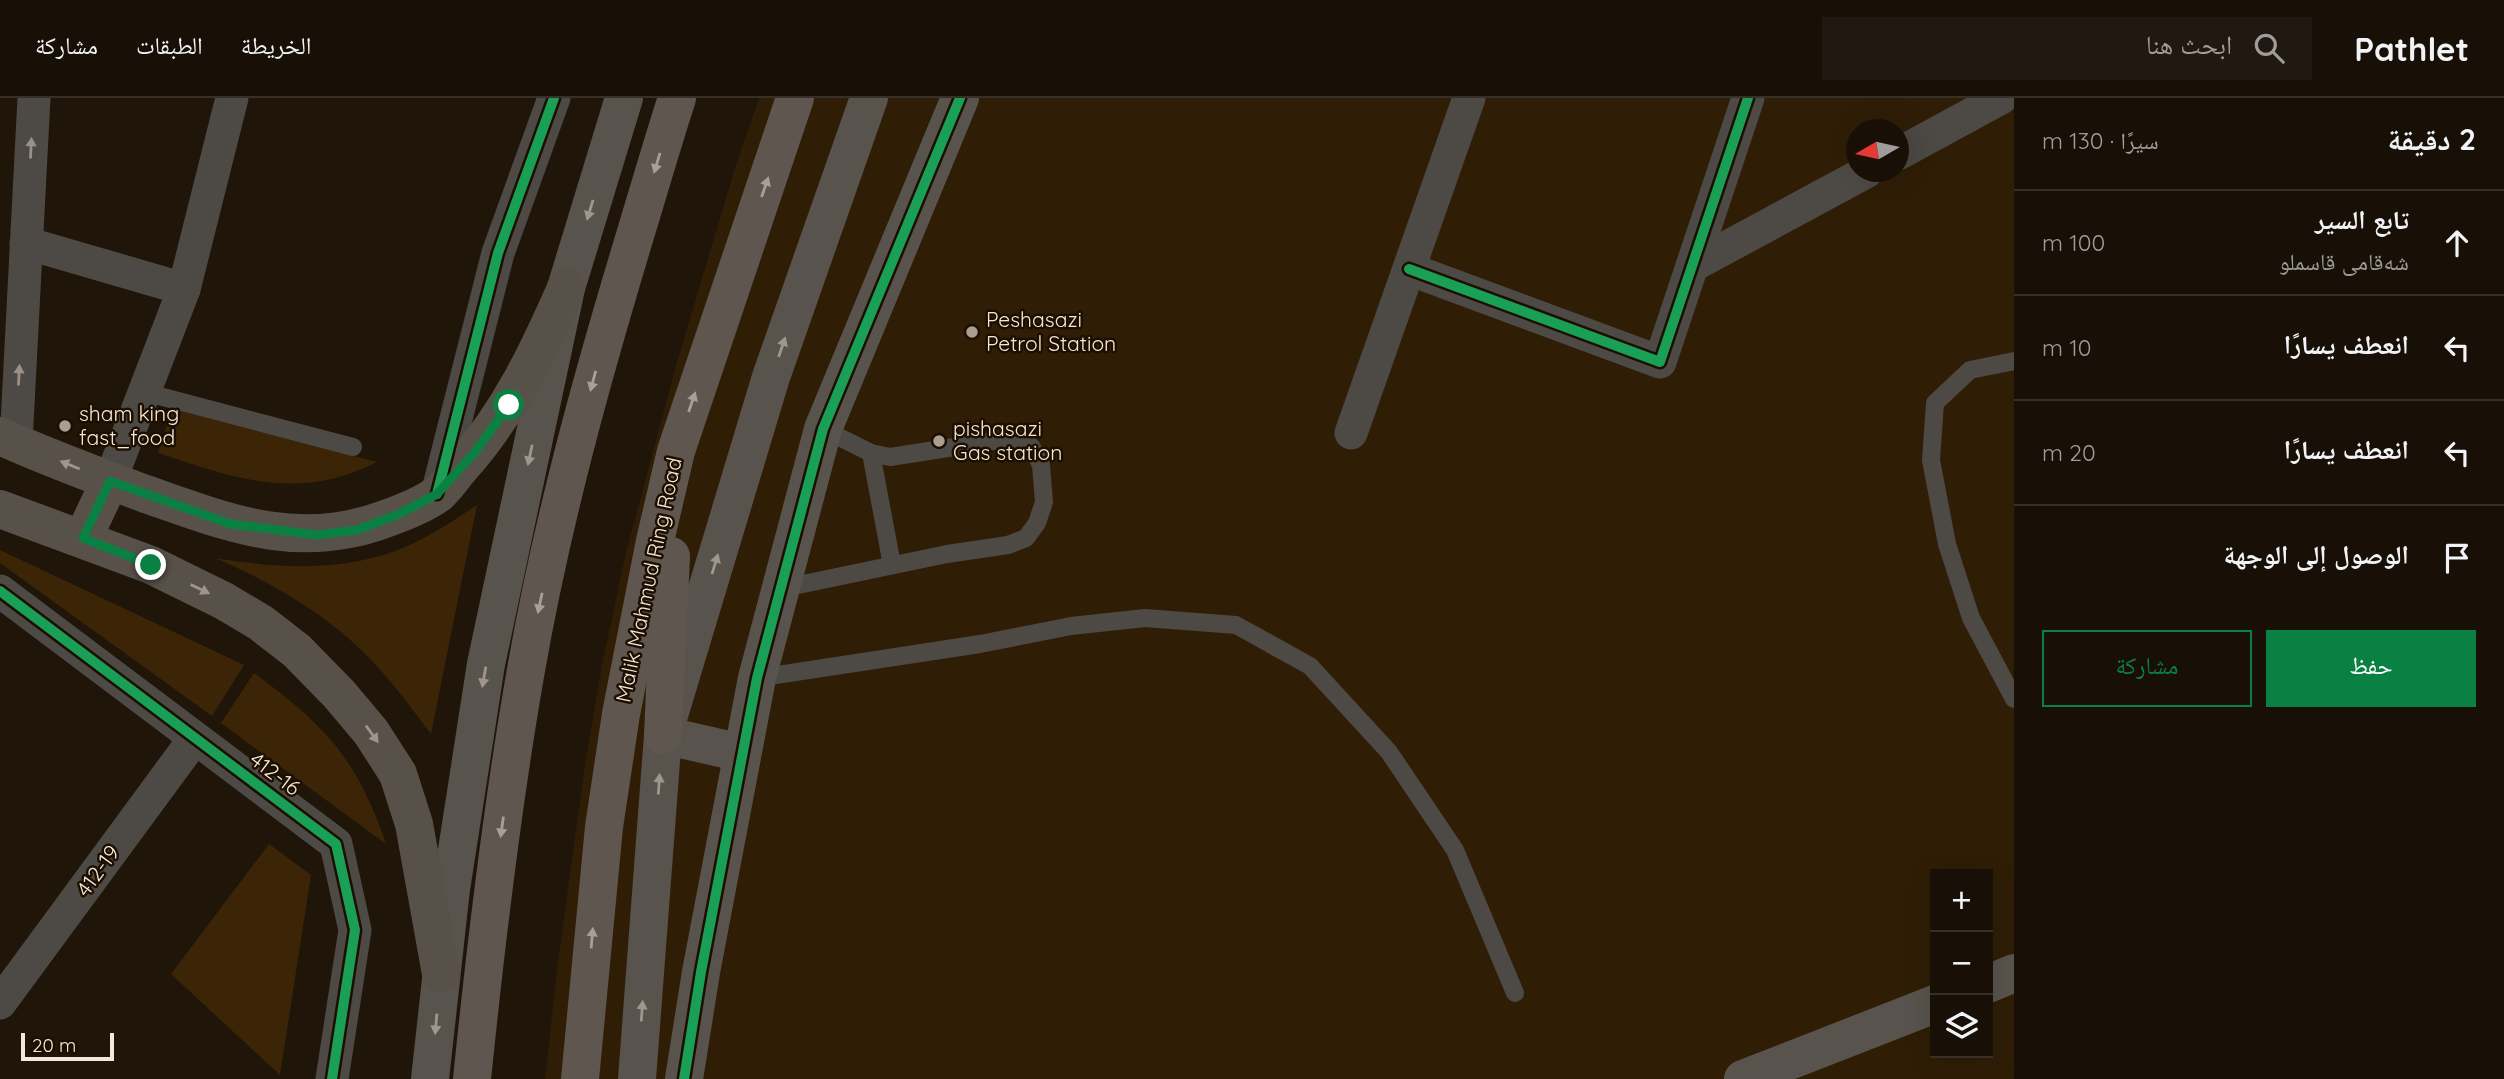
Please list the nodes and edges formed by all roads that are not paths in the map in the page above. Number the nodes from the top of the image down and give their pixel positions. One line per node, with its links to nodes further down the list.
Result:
1 (34, 98): 14 (street, one-way to 1)
2 (554, 98): 29 (street)
3 (624, 98): 17 (main road, one-way to 17)
4 (677, 98): 48 (highway, one-way to 48)
5 (795, 98): 26 (highway, Malik Mahmud Ring Road, one-way to 5)
6 (869, 98): 37 (main road, one-way to 6)
7 (960, 98): 22 (main road)
8 (1469, 98): 16 (street)
9 (1748, 98): 15 (street)
10 (2001, 98): 12 (street)
11 (223, 102): 18 (street)
12 (1909, 149)
13 (1847, 182): 15 (street)
14 (26, 243): 18 (street); 19 (street)
15 (1692, 266): 16 (street)
16 (1409, 269): 23 (street)
17 (566, 288): 29 (main road); 41 (main road, one-way to 41)
18 (184, 289): 21 (street)
19 (11, 333): 24 (street, one-way to 19)
20 (2014, 361): 36 (lane)
21 (144, 391): 25 (lane); 28 (street)
22 (823, 429): 27 (lane); 33 (main road)
23 (1352, 433)
24 (8, 439): 28 (main road, one-way to 24)
25 (353, 447)
26 (676, 451): 37 (highway); 49 (highway, Malik Mahmud Ring Road, one-way to 26)
27 (871, 453): 32 (lane); 32 (lane)
28 (110, 481): 29 (main road); 31 (main road)
29 (437, 494)
30 (0, 509): 31 (main road)
31 (83, 538): 41 (main road, one-way to 41)
32 (892, 565): 33 (lane)
33 (779, 589): 35 (main road)
34 (4, 602): 38 (street, 412-16)
35 (757, 678): 39 (main road); 43 (lane)
36 (2014, 699)
37 (663, 735): 39 (main road); 50 (main road, one-way to 37)
38 (195, 738): 44 (street, 412-19); 46 (street, 412-16)
39 (742, 753): 51 (main road)
40 (2014, 973): 42 (main road)
41 (441, 974): 47 (main road, one-way to 47)
42 (1993, 982)
43 (1515, 993)
44 (0, 1003)
45 (1930, 1006): 52 (main road)
46 (332, 1079)
47 (430, 1079)
48 (472, 1079)
49 (580, 1079)
50 (637, 1079)
51 (684, 1079)
52 (1743, 1079)

